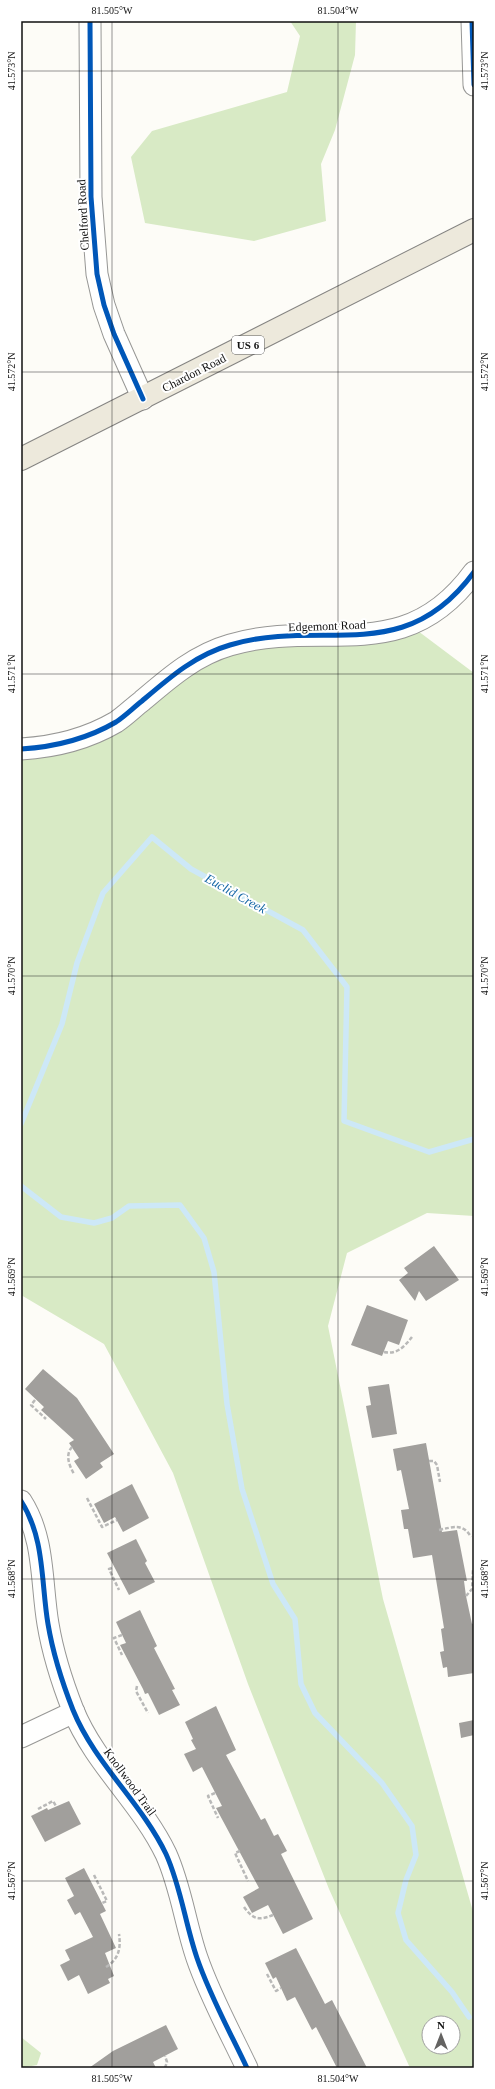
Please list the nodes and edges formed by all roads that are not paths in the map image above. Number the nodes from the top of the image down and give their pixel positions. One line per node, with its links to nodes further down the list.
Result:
1 (90, 21): 5 (street, Chelford Road)
2 (472, 21): 3 (street)
3 (474, 86)
4 (474, 230): 5 (main road, Chardon Road / US 6)
5 (143, 398): 6 (main road, Chardon Road / US 6)
6 (21, 459)
7 (474, 572): 8 (street, Edgemont Road)
8 (21, 749)
9 (21, 1501): 10 (street, Knollwood Trail)
10 (74, 1712): 11 (street); 12 (street, Knollwood Trail)
11 (21, 1737)
12 (247, 2068)

